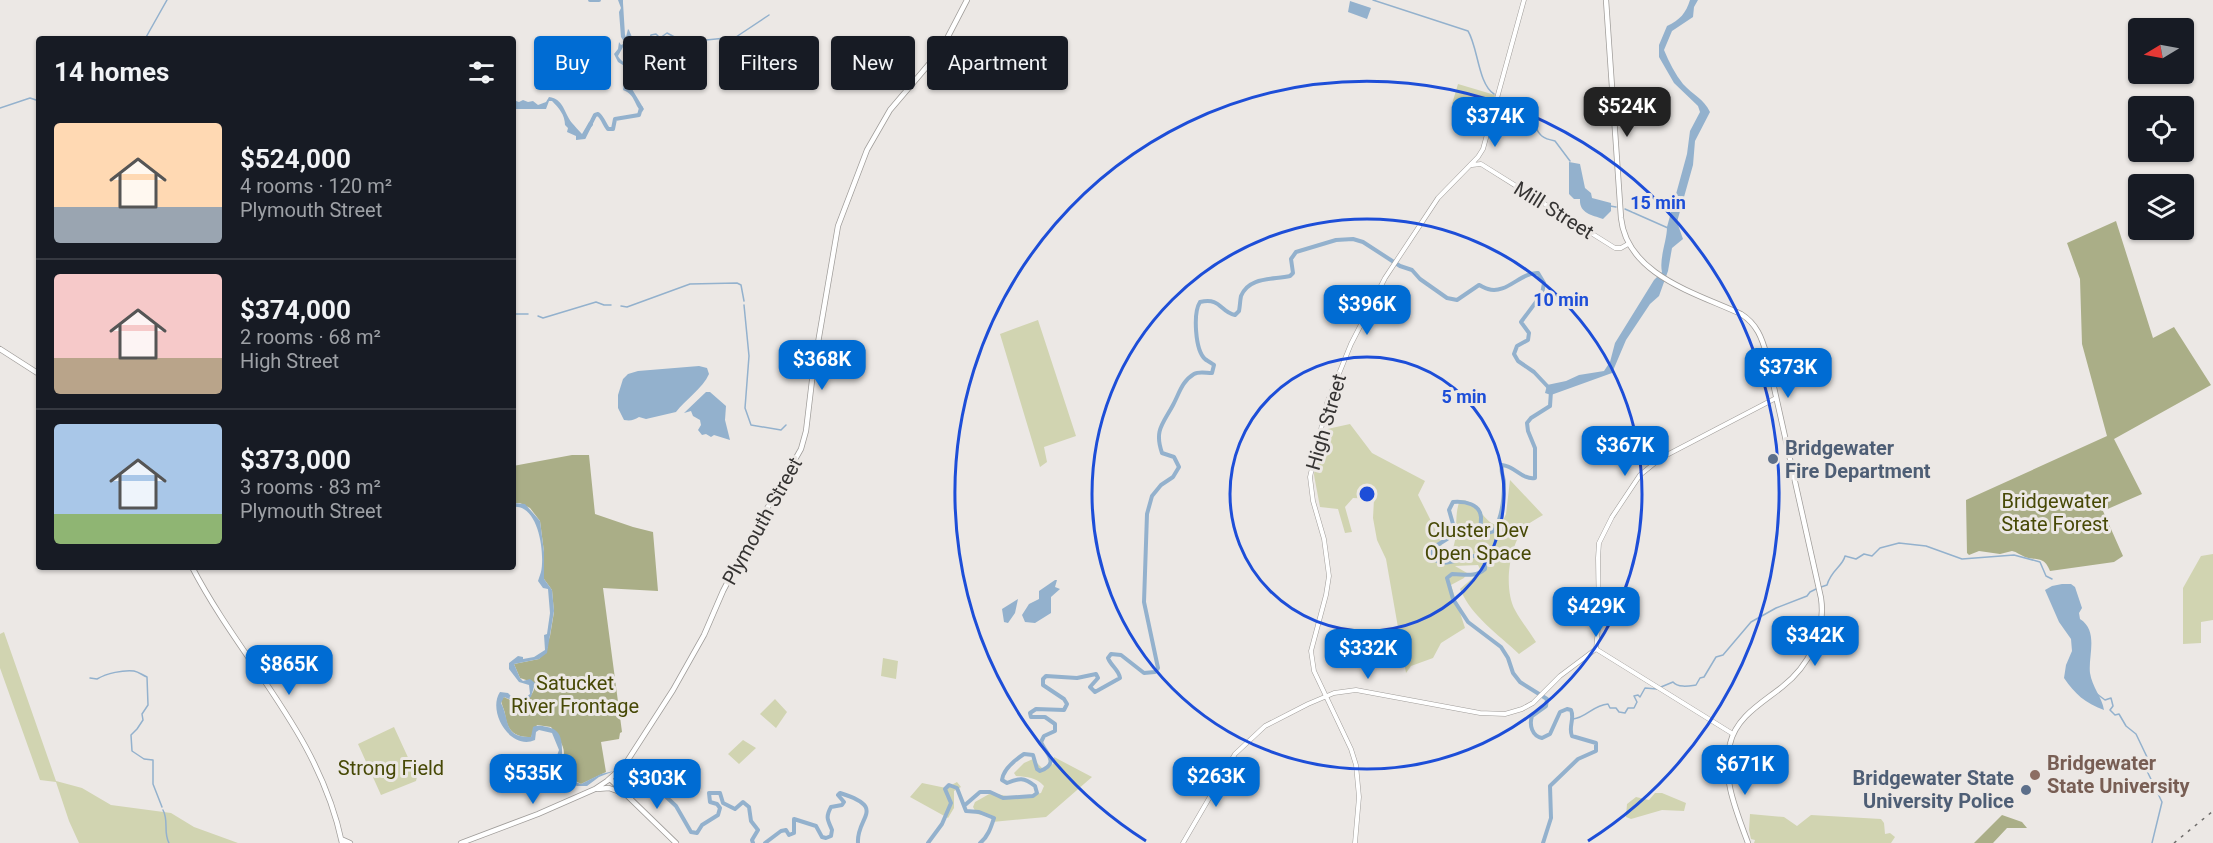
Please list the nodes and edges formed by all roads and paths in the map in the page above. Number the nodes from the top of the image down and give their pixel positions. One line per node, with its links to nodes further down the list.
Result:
1 (967, 0): 17 (main road, Plymouth Street)
2 (1524, 0): 4 (street, High Street)
3 (1606, 0): 7 (main road)
4 (1479, 156): 5 (street); 6 (street, High Street)
5 (1481, 164): 6 (street); 7 (street, Mill Street)
6 (1471, 165): 15 (street, High Street)
7 (1628, 244): 10 (main road)
8 (0, 349): 9 (main road)
9 (36, 372)
10 (1776, 398): 12 (street); 16 (main road)
11 (194, 570): 21 (main road)
12 (1598, 641): 13 (street); 14 (street)
13 (1596, 649): 14 (street); 15 (street)
14 (1603, 653): 16 (street)
15 (1326, 696): 25 (street); 26 (street, High Street)
16 (1734, 732): 27 (main road)
17 (620, 772): 18 (main road, Plymouth Street); 20 (main road)
18 (611, 778): 19 (main road, Plymouth Street); 20 (main road)
19 (595, 789): 20 (main road); 23 (main road, Plymouth Street)
20 (623, 793): 24 (main road)
21 (342, 841): 22 (main road)
22 (350, 843)
23 (461, 843)
24 (676, 843)
25 (1183, 843)
26 (1355, 843)
27 (1748, 843)

